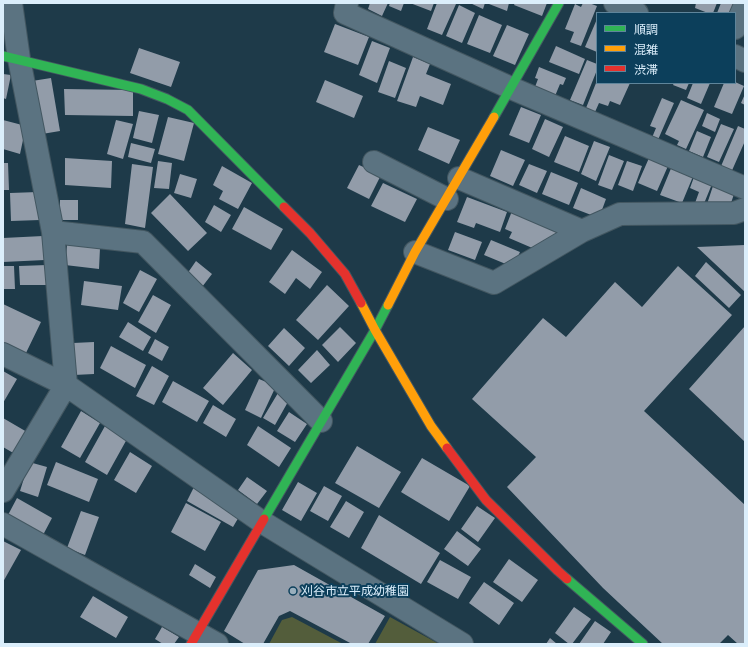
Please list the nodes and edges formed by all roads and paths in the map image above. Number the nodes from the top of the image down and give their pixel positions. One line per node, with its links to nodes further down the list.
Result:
1 (11, 3): 8 (street)
2 (347, 3): 9 (street)
3 (559, 3): 9 (street)
4 (615, 3): 6 (street)
5 (745, 5): 7 (street)
6 (635, 12)
7 (736, 26)
8 (11, 58): 16 (street); 18 (street)
9 (511, 88): 11 (street); 12 (street)
10 (374, 162): 13 (street)
11 (458, 178): 13 (street); 15 (street)
12 (745, 188)
13 (447, 199): 17 (street)
14 (745, 208): 15 (street)
15 (582, 231): 17 (street)
16 (53, 232): 20 (street); 21 (street)
17 (415, 252): 18 (street)
18 (375, 330): 21 (street); 28 (street)
19 (3, 354): 20 (street)
20 (66, 385): 22 (street); 23 (street)
21 (321, 421): 23 (street)
22 (3, 491)
23 (262, 522): 25 (street); 27 (street)
24 (3, 524): 25 (street)
25 (195, 638): 26 (street)
26 (217, 644)
27 (462, 644)
28 (643, 644)

